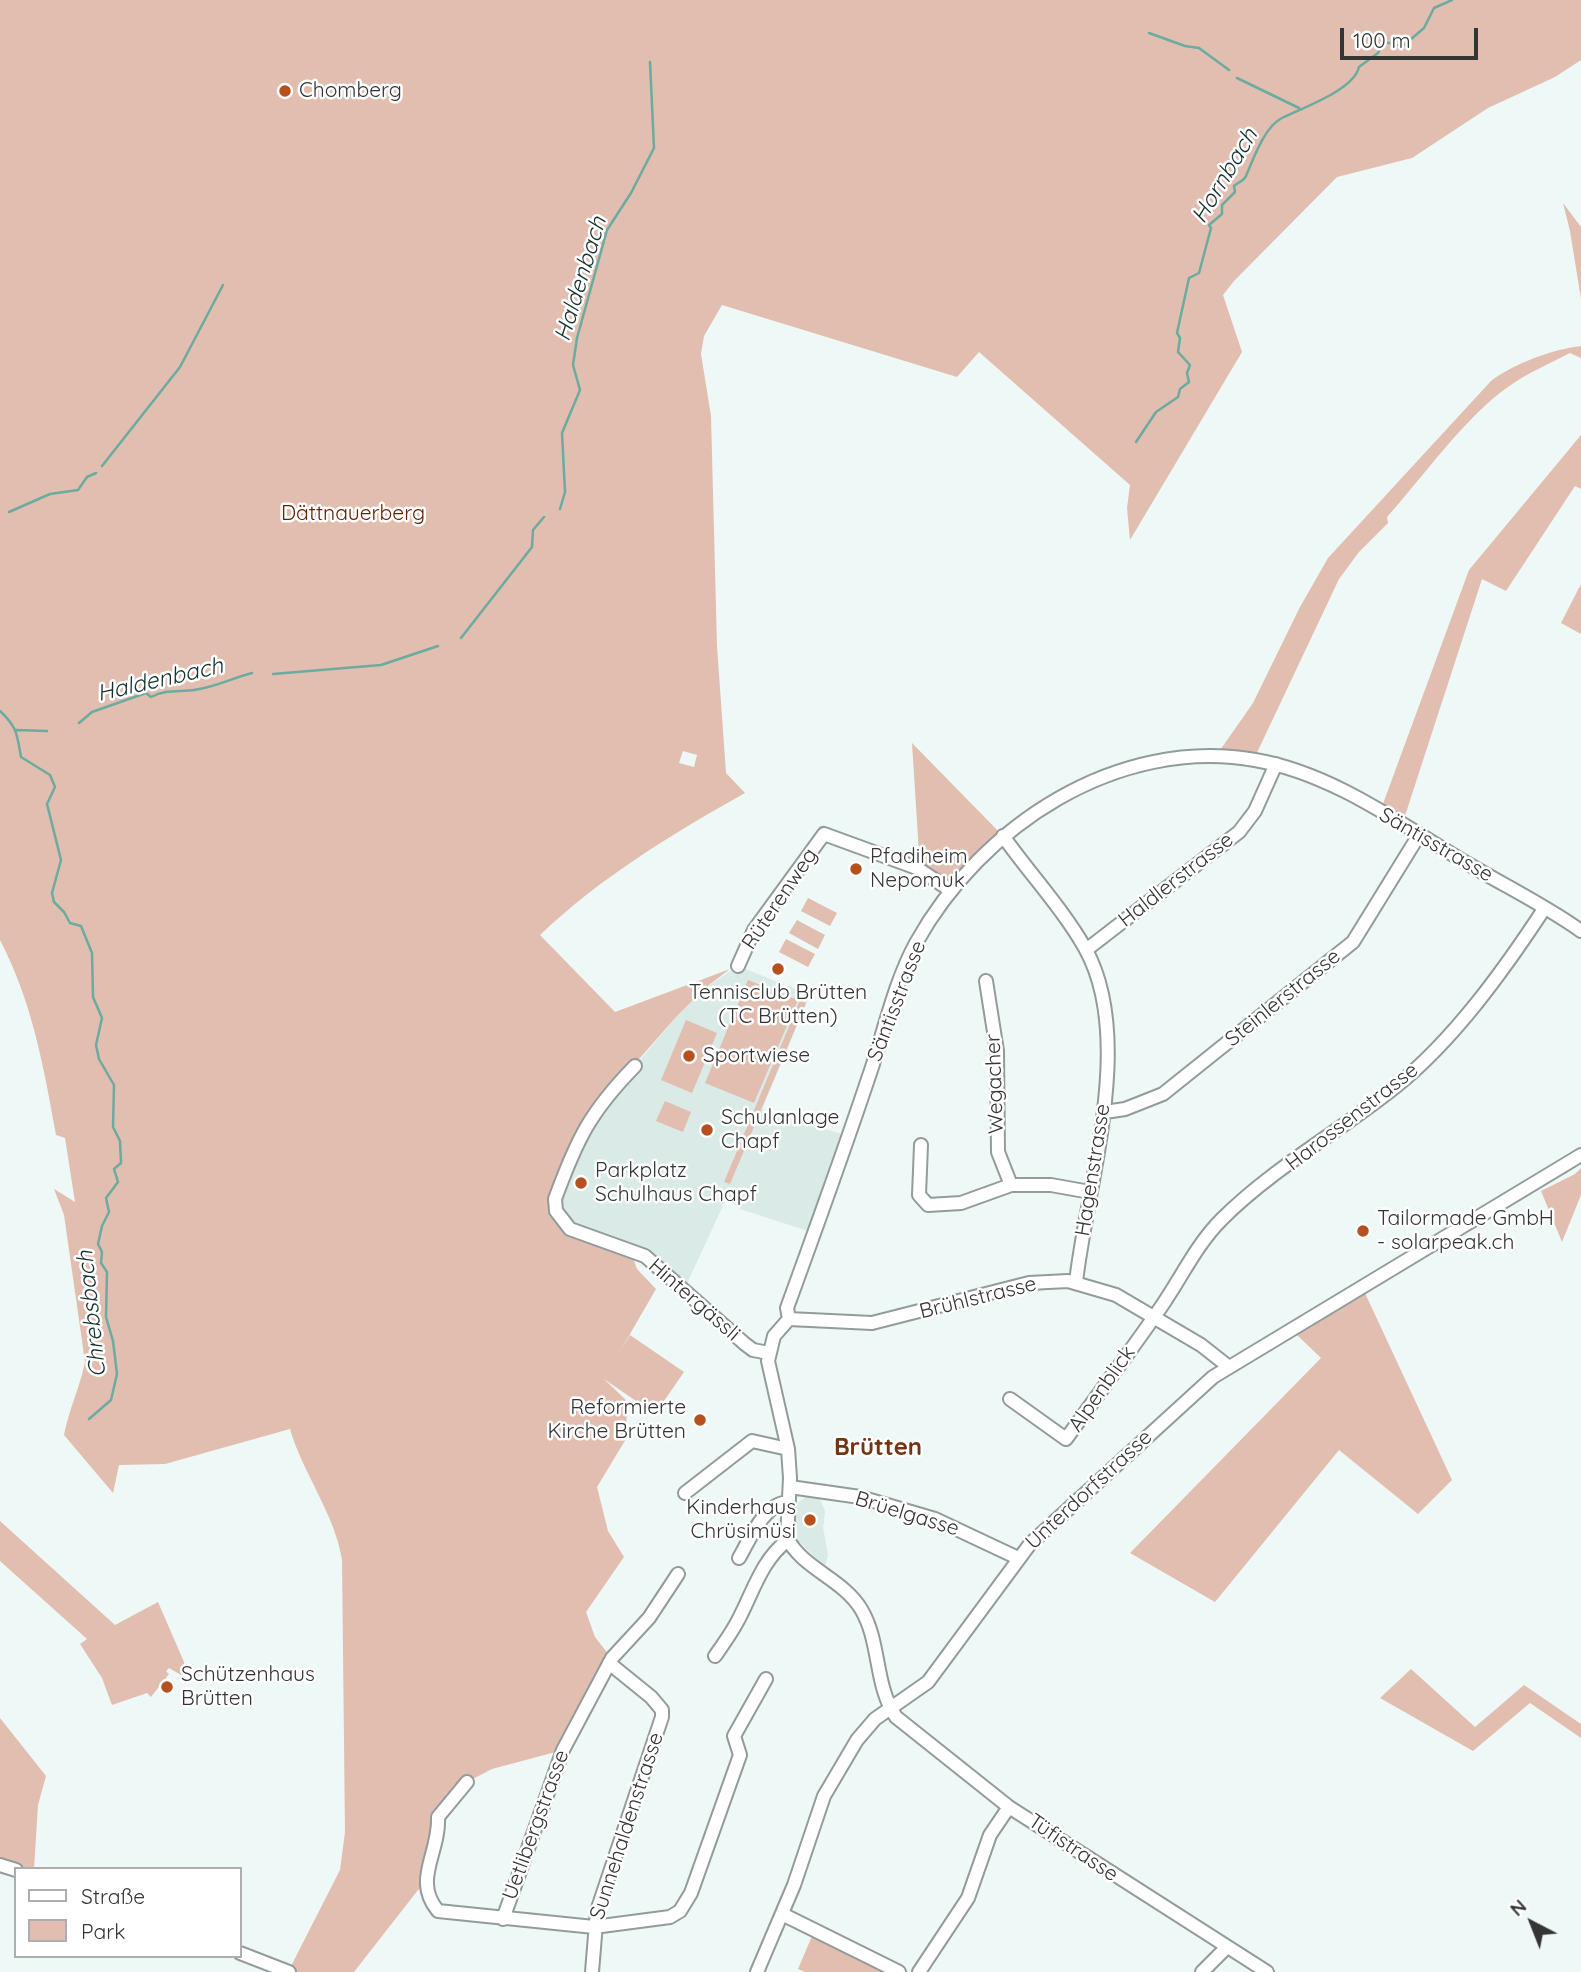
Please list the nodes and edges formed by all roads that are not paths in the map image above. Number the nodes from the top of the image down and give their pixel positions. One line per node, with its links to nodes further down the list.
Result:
1 (1276, 764): 2 (street, Säntisstrasse); 3 (street, Säntisstrasse); 7 (street, Haldlerstrasse)
2 (1419, 835): 5 (street, Säntisstrasse); 11 (street, Steinlerstrasse)
3 (1003, 836): 4 (street, Säntisstrasse); 7 (street, Hagenstrasse)
4 (950, 890): 8 (street, Rüterenweg); 18 (street, Säntisstrasse)
5 (1545, 909): 6 (street, Säntisstrasse); 17 (street, Harossenstrasse)
6 (1581, 931)
7 (1086, 950): 11 (street, Hagenstrasse)
8 (738, 966)
9 (986, 981): 14 (street, Wegacher)
10 (635, 1066): 19 (street, Hintergässli)
11 (1105, 1112): 15 (street, Hagenstrasse)
12 (921, 1145): 14 (street)
13 (1581, 1155): 20 (street, Unterdorfstrasse)
14 (1011, 1185): 15 (street)
15 (1090, 1192): 16 (street, Hagenstrasse)
16 (1076, 1282): 17 (street, Brühlstrasse); 18 (street, Brühlstrasse)
17 (1153, 1317): 20 (street, Brühlstrasse); 21 (street, Alpenblick)
18 (789, 1319): 19 (street, Säntisstrasse)
19 (769, 1353): 22 (street)
20 (1228, 1367): 28 (street, Unterdorfstrasse)
21 (1010, 1399)
22 (788, 1449): 23 (street); 24 (street)
23 (790, 1487): 25 (street); 28 (street, Brüelgasse)
24 (685, 1493)
25 (789, 1502): 26 (street); 27 (street)
26 (788, 1540): 30 (street); 33 (street)
27 (739, 1558)
28 (1018, 1558): 33 (street, Unterdorfstrasse)
29 (678, 1574): 31 (street, Uetlibergstrasse)
30 (715, 1656)
31 (611, 1660): 37 (street, Uetlibergstrasse); 38 (street, Sunnehaldenstrasse)
32 (766, 1679): 38 (street)
33 (890, 1709): 35 (street, Tüfistrasse); 36 (street, Unterdorfstrasse)
34 (467, 1782): 37 (street)
35 (1009, 1807): 39 (street, Tüfistrasse); 45 (street)
36 (782, 1914): 43 (street, Unterdorfstrasse); 44 (street)
37 (503, 1919): 38 (street)
38 (594, 1927): 42 (street, Sunnehaldenstrasse)
39 (1227, 1947): 46 (street); 47 (street, Tüfistrasse)
40 (242, 1954): 41 (street)
41 (289, 1972)
42 (592, 1972)
43 (757, 1972)
44 (899, 1972)
45 (919, 1972)
46 (1202, 1972)
47 (1267, 1972)

